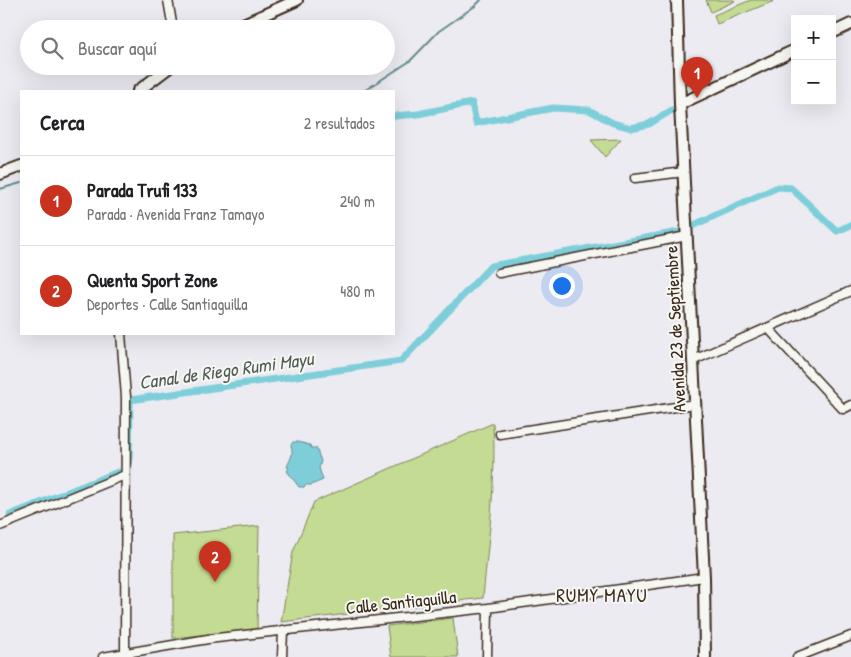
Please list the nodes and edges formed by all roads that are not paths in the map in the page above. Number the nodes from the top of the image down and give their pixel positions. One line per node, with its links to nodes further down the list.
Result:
1 (168, 0): 4 (street)
2 (297, 0): 5 (main road)
3 (677, 0): 11 (main road, Avenida 23 de Septiembre)
4 (171, 20)
5 (252, 20)
6 (851, 24): 7 (main road)
7 (836, 31)
8 (791, 52): 11 (main road)
9 (159, 75): 10 (main road)
10 (139, 90)
11 (680, 104): 14 (main road, Avenida 23 de Septiembre)
12 (0, 163): 15 (main road)
13 (20, 166): 15 (main road)
14 (684, 172): 16 (street); 17 (main road, Avenida 23 de Septiembre)
15 (1, 174)
16 (635, 178)
17 (688, 236): 18 (street); 23 (main road, Avenida 23 de Septiembre)
18 (499, 272)
19 (848, 292): 20 (street); 21 (street)
20 (851, 302)
21 (768, 328): 23 (street); 25 (street)
22 (121, 335): 27 (street)
23 (694, 360): 24 (main road, Avenida 23 de Septiembre)
24 (695, 404): 26 (street); 29 (main road, Avenida 23 de Septiembre)
25 (851, 405)
26 (500, 434)
27 (125, 475): 28 (street); 33 (street)
28 (0, 526)
29 (704, 577): 30 (street, Calle Santiaguilla); 37 (main road, Avenida 23 de Septiembre)
30 (488, 608): 31 (street, Calle Santiaguilla); 36 (street)
31 (283, 630): 33 (street, Calle Santiaguilla); 35 (street)
32 (851, 636): 38 (street)
33 (124, 655): 34 (street, Calle Santiaguilla)
34 (103, 657)
35 (282, 657)
36 (487, 657)
37 (705, 657)
38 (797, 657)

